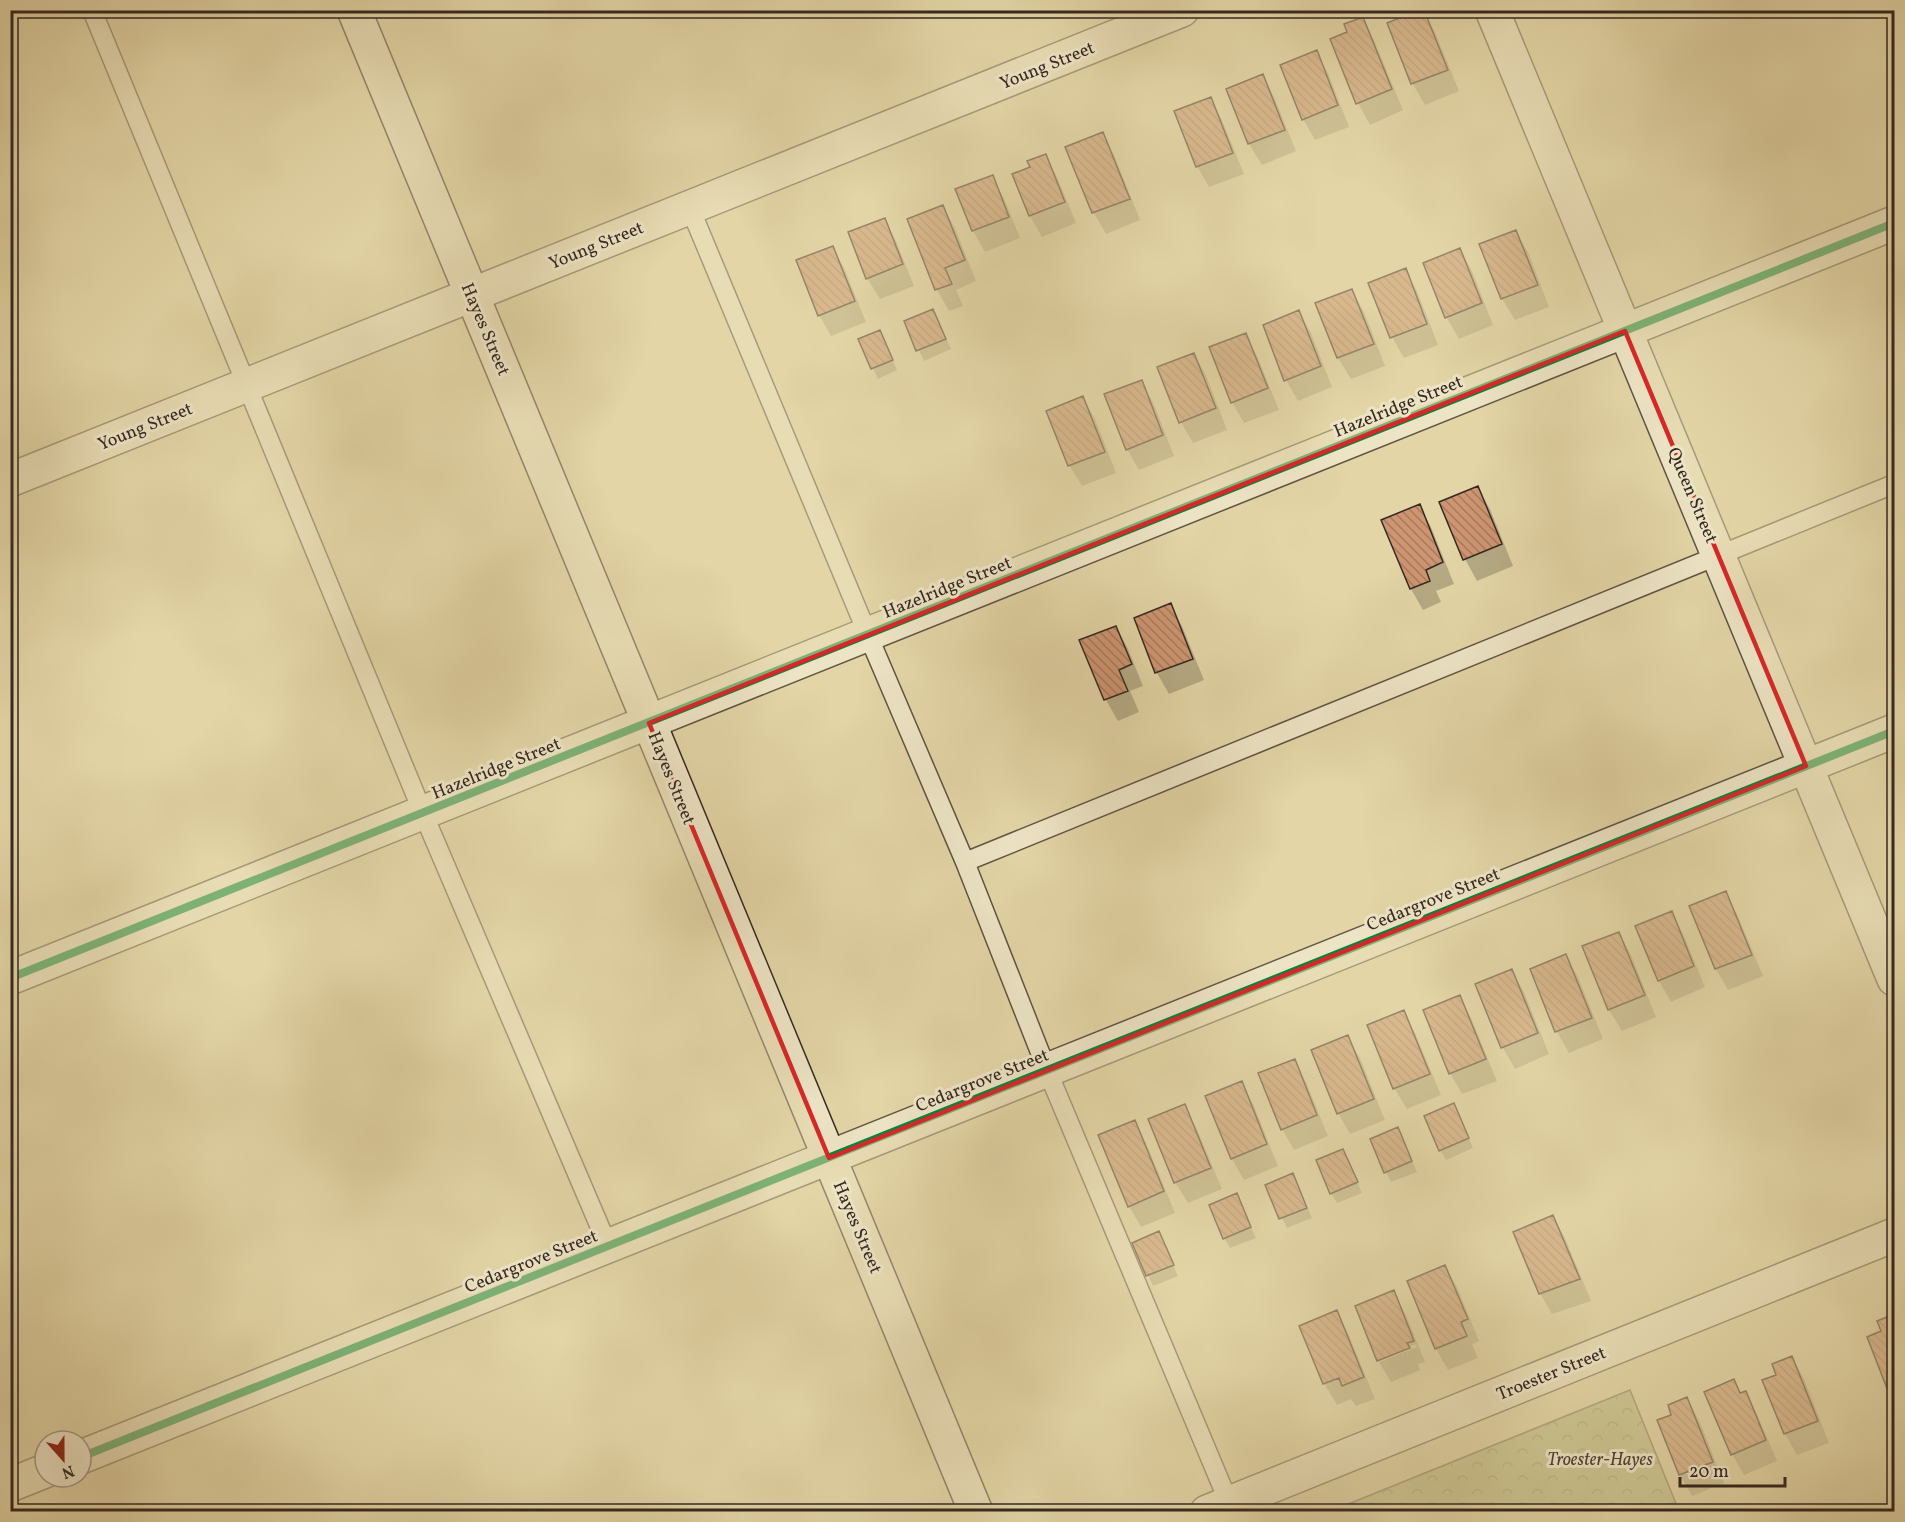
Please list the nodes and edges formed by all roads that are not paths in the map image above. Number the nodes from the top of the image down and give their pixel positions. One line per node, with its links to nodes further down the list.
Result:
1 (92, 10): 9 (lane)
2 (354, 10): 7 (street, Hayes Street)
3 (1182, 10): 5 (street, Young Street)
4 (1492, 10): 8 (street, Queen Street)
5 (690, 208): 7 (street, Young Street); 13 (lane)
6 (1894, 223): 8 (street, Hazelridge Street)
7 (472, 295): 9 (street, Young Street); 14 (street, Hayes Street)
8 (1625, 331): 12 (street, Queen Street); 13 (street, Hazelridge Street)
9 (246, 386): 10 (street, Young Street); 17 (lane)
10 (10, 480)
11 (1894, 483): 12 (lane)
12 (1718, 554): 16 (street, Queen Street); 18 (lane)
13 (868, 635): 14 (street, Hazelridge Street); 18 (lane)
14 (649, 723): 17 (street, Hazelridge Street); 22 (street, Hayes Street)
15 (1894, 730): 16 (street, Cedargrove Street)
16 (1806, 766): 20 (street, Queen Street); 21 (street, Cedargrove Street)
17 (423, 813): 19 (street, Hazelridge Street); 24 (lane)
18 (965, 862): 21 (lane)
19 (10, 978)
20 (1894, 980)
21 (1047, 1070): 22 (street, Cedargrove Street); 28 (lane)
22 (829, 1158): 24 (street, Cedargrove Street); 29 (street, Hayes Street)
23 (1894, 1235): 28 (street, Troester Street)
24 (608, 1246): 25 (street, Cedargrove Street)
25 (93, 1452)
26 (33, 1476): 27 (street)
27 (10, 1485)
28 (1223, 1509)
29 (976, 1512)

